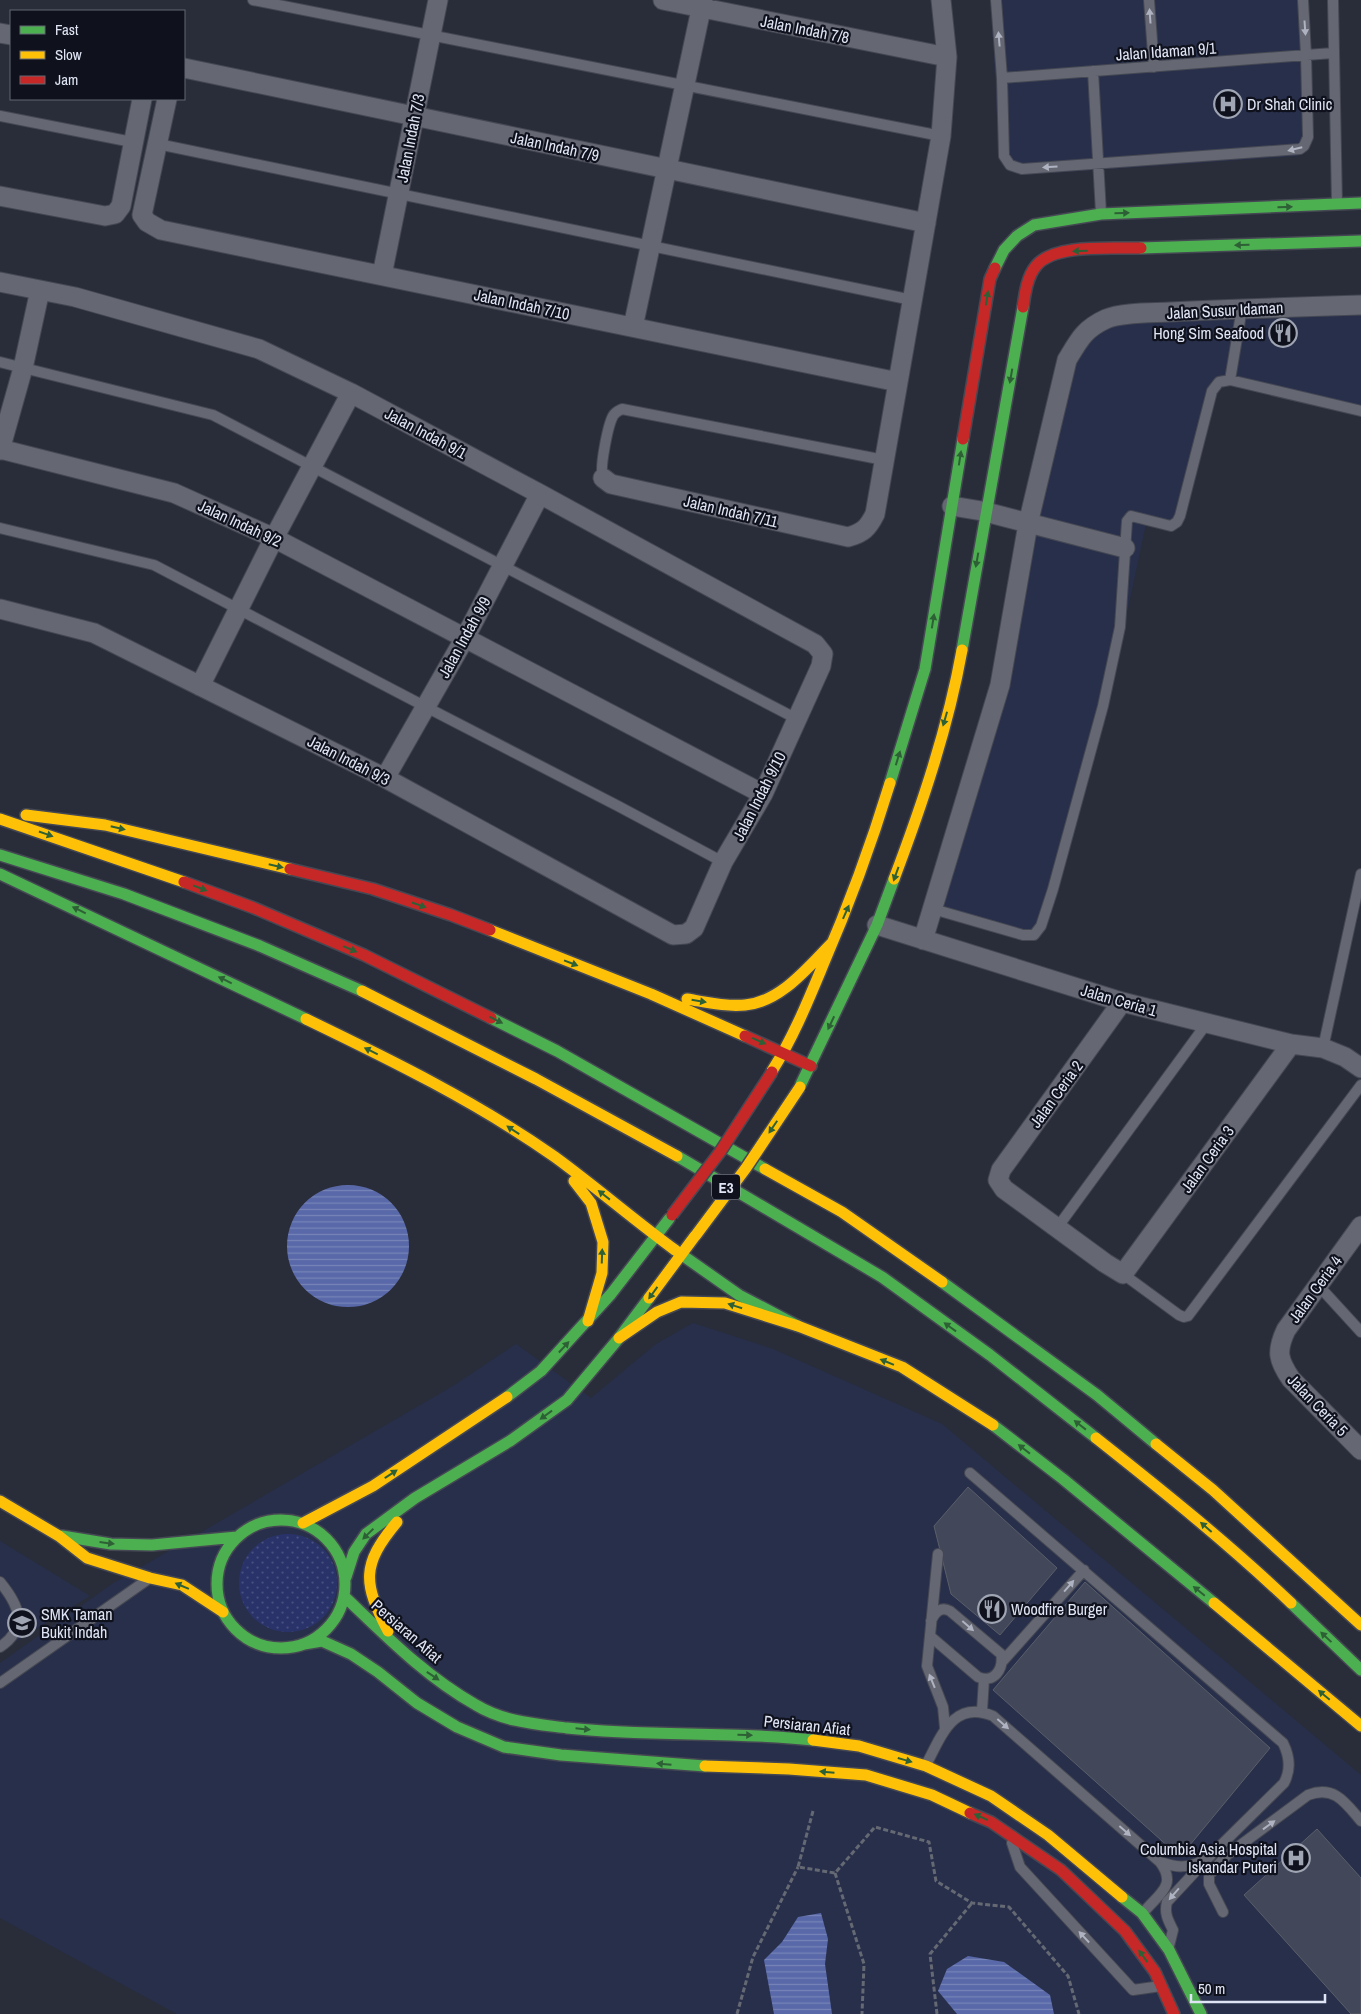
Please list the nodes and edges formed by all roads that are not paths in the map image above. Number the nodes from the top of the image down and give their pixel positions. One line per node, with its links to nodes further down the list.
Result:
1 (253, 0): 10 (lane)
2 (438, 0): 10 (street, Jalan Indah 7/3)
3 (663, 0): 9 (street, Jalan Indah 7/8)
4 (940, 0): 13 (street)
5 (996, 0): 17 (lane, one-way to 5)
6 (1149, 0): 14 (lane, one-way to 6)
7 (1303, 0): 12 (lane, one-way to 12)
8 (1333, 0): 11 (lane)
9 (703, 4): 13 (street, Jalan Indah 7/8); 18 (street)
10 (431, 35): 18 (lane); 22 (street, Jalan Indah 7/3)
11 (1333, 53): 12 (lane, Jalan Idaman 9/1); 31 (lane)
12 (1306, 55): 14 (lane, Jalan Idaman 9/1); 26 (lane, one-way to 26)
13 (947, 57): 23 (street)
14 (1154, 67): 16 (lane, Jalan Idaman 9/1)
15 (185, 68): 22 (street, Jalan Indah 7/9)
16 (1092, 71): 17 (lane, Jalan Idaman 9/1); 26 (lane)
17 (1002, 78): 26 (lane, one-way to 17)
18 (685, 85): 23 (lane); 27 (street)
19 (142, 100): 24 (street)
20 (167, 100): 25 (street)
21 (0, 116): 24 (lane)
22 (414, 116): 27 (street, Jalan Indah 7/9); 28 (street, Jalan Indah 7/3)
23 (941, 136): 33 (street)
24 (132, 142): 29 (street)
25 (158, 144): 28 (lane); 36 (street, Jalan Indah 7/10)
26 (1098, 163): 32 (lane)
27 (667, 169): 33 (street, Jalan Indah 7/9); 35 (street)
28 (399, 194): 35 (lane); 36 (street, Jalan Indah 7/3)
29 (0, 196)
30 (1361, 203): 31 (main road)
31 (1337, 204): 32 (main road, one-way to 31)
32 (1101, 214): 54 (main road, one-way to 32)
33 (926, 223): 39 (street)
34 (1361, 241): 55 (main road, one-way to 55)
35 (651, 246): 39 (lane); 42 (street)
36 (382, 275): 42 (street, Jalan Indah 7/10)
37 (0, 282): 38 (street, Jalan Indah 9/1)
38 (40, 290): 44 (street); 47 (street, Jalan Indah 9/1)
39 (912, 300): 46 (street)
40 (1361, 305): 41 (street, Jalan Susur Idaman)
41 (1242, 308): 45 (lane); 56 (street, Jalan Susur Idaman)
42 (633, 327): 46 (street, Jalan Indah 7/10)
43 (0, 362): 44 (lane)
44 (22, 368): 49 (street); 51 (lane)
45 (1230, 380): 48 (lane); 59 (lane)
46 (898, 382): 50 (street)
47 (351, 393): 51 (street); 53 (street, Jalan Indah 9/1)
48 (1361, 411)
49 (0, 449): 58 (street, Jalan Indah 9/2)
50 (884, 460): 52 (lane); 52 (street, Jalan Indah 7/11)
51 (312, 466): 58 (street); 60 (lane)
52 (603, 478)
53 (540, 494): 60 (street, Jalan Indah 9/9); 64 (street, Jalan Indah 9/1)
54 (952, 506): 55 (street); 80 (main road, one-way to 54)
55 (986, 512): 56 (street); 77 (main road, one-way to 77)
56 (1028, 524): 59 (street); 76 (street, Jalan Susur Idaman)
57 (0, 528): 62 (lane)
58 (274, 538): 62 (street); 63 (street, Jalan Indah 9/2)
59 (1125, 548): 76 (lane)
60 (503, 566): 63 (street, Jalan Indah 9/9); 67 (lane)
61 (0, 609): 65 (street, Jalan Indah 9/3)
62 (238, 609): 65 (street); 66 (lane)
63 (466, 636): 66 (street, Jalan Indah 9/9); 69 (street, Jalan Indah 9/2)
64 (822, 654): 67 (street, Jalan Indah 9/10)
65 (200, 686): 68 (street, Jalan Indah 9/3)
66 (426, 708): 68 (street, Jalan Indah 9/9); 73 (lane)
67 (797, 720): 69 (street, Jalan Indah 9/10)
68 (385, 778): 78 (street, Jalan Indah 9/3)
69 (763, 794): 73 (street, Jalan Indah 9/10)
70 (0, 812): 81 (main road, one-way to 81)
71 (0, 819): 117 (main road, E3, one-way to 117)
72 (0, 855): 123 (main road, E3, one-way to 72)
73 (723, 862): 78 (street, Jalan Indah 9/10)
74 (0, 874): 90 (main road, one-way to 74)
75 (1361, 874): 85 (lane)
76 (932, 908): 79 (street, Jalan Susur Idaman)
77 (877, 926): 79 (street, Jalan Ceria 1); 87 (main road, one-way to 87)
78 (686, 934)
79 (923, 940): 82 (street, Jalan Ceria 1)
80 (832, 944): 81 (main road, one-way to 80); 86 (main road)
81 (651, 994): 86 (main road, one-way to 86)
82 (1122, 1002): 83 (street, Jalan Ceria 1); 92 (street, Jalan Ceria 2)
83 (1207, 1023): 84 (street, Jalan Ceria 1); 92 (lane)
84 (1291, 1044): 85 (street, Jalan Ceria 1); 95 (street, Jalan Ceria 3)
85 (1323, 1048): 88 (street, Jalan Ceria 1)
86 (784, 1052): 87 (main road); 93 (main road, bridge)
87 (811, 1066): 94 (main road, one-way to 94, bridge)
88 (1361, 1068)
89 (1361, 1084): 95 (lane)
90 (554, 1156): 93 (main road, one-way to 90); 97 (main road, one-way to 90)
91 (1361, 1226): 96 (street, Jalan Ceria 4)
92 (1057, 1228): 95 (street)
93 (656, 1236): 94 (main road); 97 (main road)
94 (682, 1254): 98 (main road); 100 (main road, one-way to 100)
95 (1123, 1274)
96 (1318, 1285): 99 (lane); 101 (street, Jalan Ceria 4)
97 (588, 1321): 106 (main road, one-way to 97)
98 (798, 1326): 100 (main road, one-way to 100); 128 (main road, one-way to 98)
99 (1361, 1332)
100 (619, 1338): 104 (main road, one-way to 104)
101 (1279, 1356): 102 (street, Jalan Ceria 5)
102 (1361, 1450)
103 (970, 1473): 110 (lane)
104 (416, 1498): 111 (main road, one-way to 111); 120 (main road)
105 (0, 1501): 107 (main road)
106 (303, 1523): 108 (main road); 111 (main road)
107 (59, 1536): 108 (main road, one-way to 108); 112 (main road)
108 (237, 1537): 115 (main road)
109 (938, 1554): 116 (lane)
110 (1084, 1570): 122 (lane, one-way to 110); 133 (lane)
111 (346, 1577): 114 (main road)
112 (150, 1578): 115 (main road, one-way to 112); 125 (lane)
113 (0, 1582): 121 (lane)
114 (345, 1597): 119 (main road); 120 (main road, Persiaran Afiat)
115 (223, 1612): 119 (main road)
116 (931, 1620): 118 (lane); 122 (lane, one-way to 122)
117 (1361, 1625)
118 (930, 1636): 124 (lane); 129 (lane, one-way to 118)
119 (304, 1644): 127 (main road, Persiaran Afiat)
120 (395, 1646): 127 (main road, Persiaran Afiat, one-way to 127)
121 (0, 1647)
122 (1002, 1662): 124 (lane)
123 (1361, 1670)
124 (984, 1679): 126 (lane)
125 (0, 1683)
126 (982, 1711): 129 (lane); 134 (lane, one-way to 134)
127 (492, 1726): 130 (main road, Persiaran Afiat, one-way to 130); 132 (main road, Persiaran Afiat, one-way to 127)
128 (1361, 1726)
129 (946, 1728): 130 (lane)
130 (926, 1766): 136 (main road, Persiaran Afiat)
131 (1361, 1820): 135 (lane, one-way to 131)
132 (1010, 1835): 136 (main road, Persiaran Afiat); 138 (lane, one-way to 132)
133 (1207, 1859): 134 (lane); 137 (lane, one-way to 137)
134 (1160, 1862): 136 (lane)
135 (1223, 1912)
136 (1134, 1922): 137 (main road, Persiaran Afiat); 138 (main road, Persiaran Afiat, one-way to 136)
137 (1169, 1950): 140 (main road, Persiaran Afiat)
138 (1162, 1986): 139 (main road, Persiaran Afiat)
139 (1174, 2014)
140 (1202, 2014)

